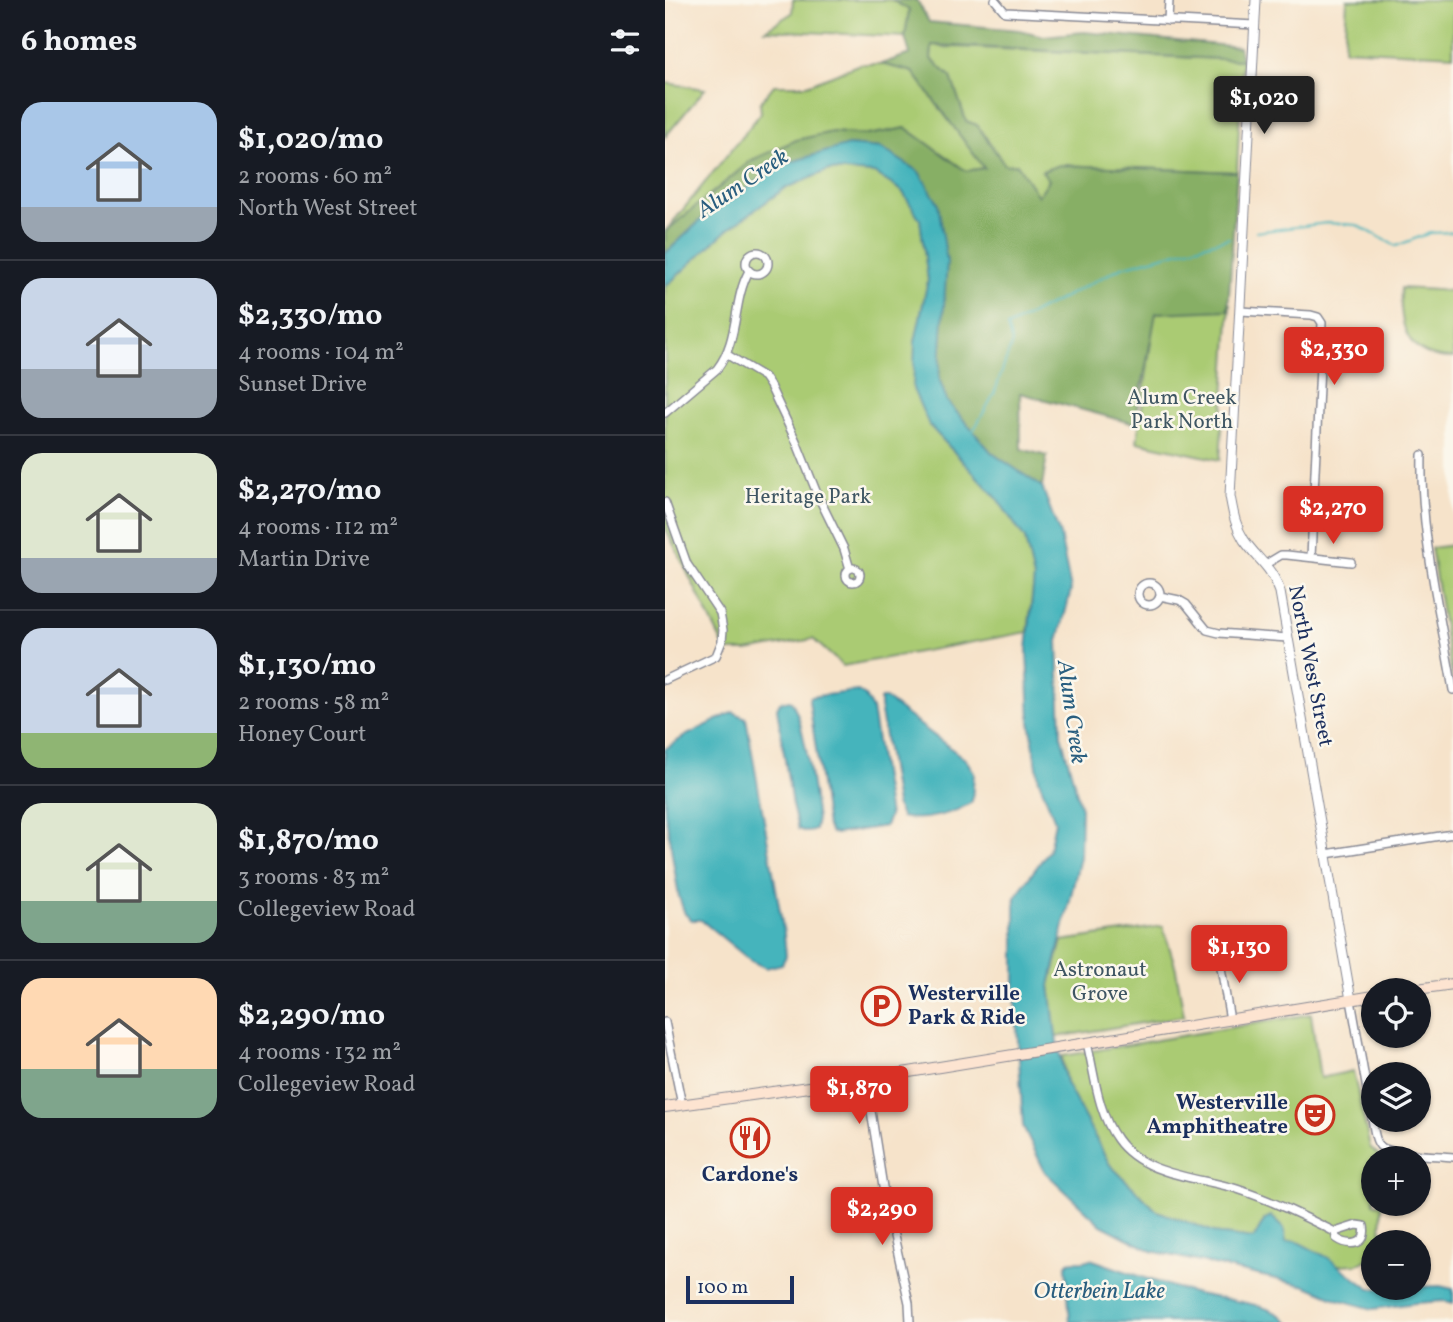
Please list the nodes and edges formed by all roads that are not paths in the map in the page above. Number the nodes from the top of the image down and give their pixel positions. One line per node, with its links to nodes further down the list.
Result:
1 (995, 0): 4 (street)
2 (1169, 0): 4 (street)
3 (1256, 0): 5 (street, North West Street)
4 (1168, 21): 5 (street)
5 (1255, 25): 7 (street, North West Street)
6 (748, 271): 8 (street)
7 (1240, 312): 12 (street); 14 (street, North West Street)
8 (726, 354): 9 (street); 15 (street)
9 (665, 413)
10 (1422, 455): 19 (street)
11 (665, 502): 18 (street)
12 (1311, 557): 13 (street); 14 (street)
13 (1351, 562)
14 (1266, 564): 17 (street, North West Street)
15 (850, 569)
16 (1160, 596): 17 (street)
17 (1288, 638): 21 (street, North West Street)
18 (665, 680)
19 (1453, 690)
20 (1453, 834): 21 (street)
21 (1326, 854): 26 (street, North West Street)
22 (1219, 956): 27 (street)
23 (1453, 984): 24 (main road)
24 (1431, 987)
25 (1361, 998): 26 (main road)
26 (1350, 1000): 27 (main road); 33 (street)
27 (1230, 1020): 29 (main road)
28 (665, 1022): 31 (street)
29 (1087, 1043): 30 (main road); 34 (street)
30 (866, 1079): 31 (main road); 35 (street)
31 (682, 1105): 32 (main road)
32 (665, 1107)
33 (1453, 1157)
34 (1335, 1232)
35 (910, 1322)

